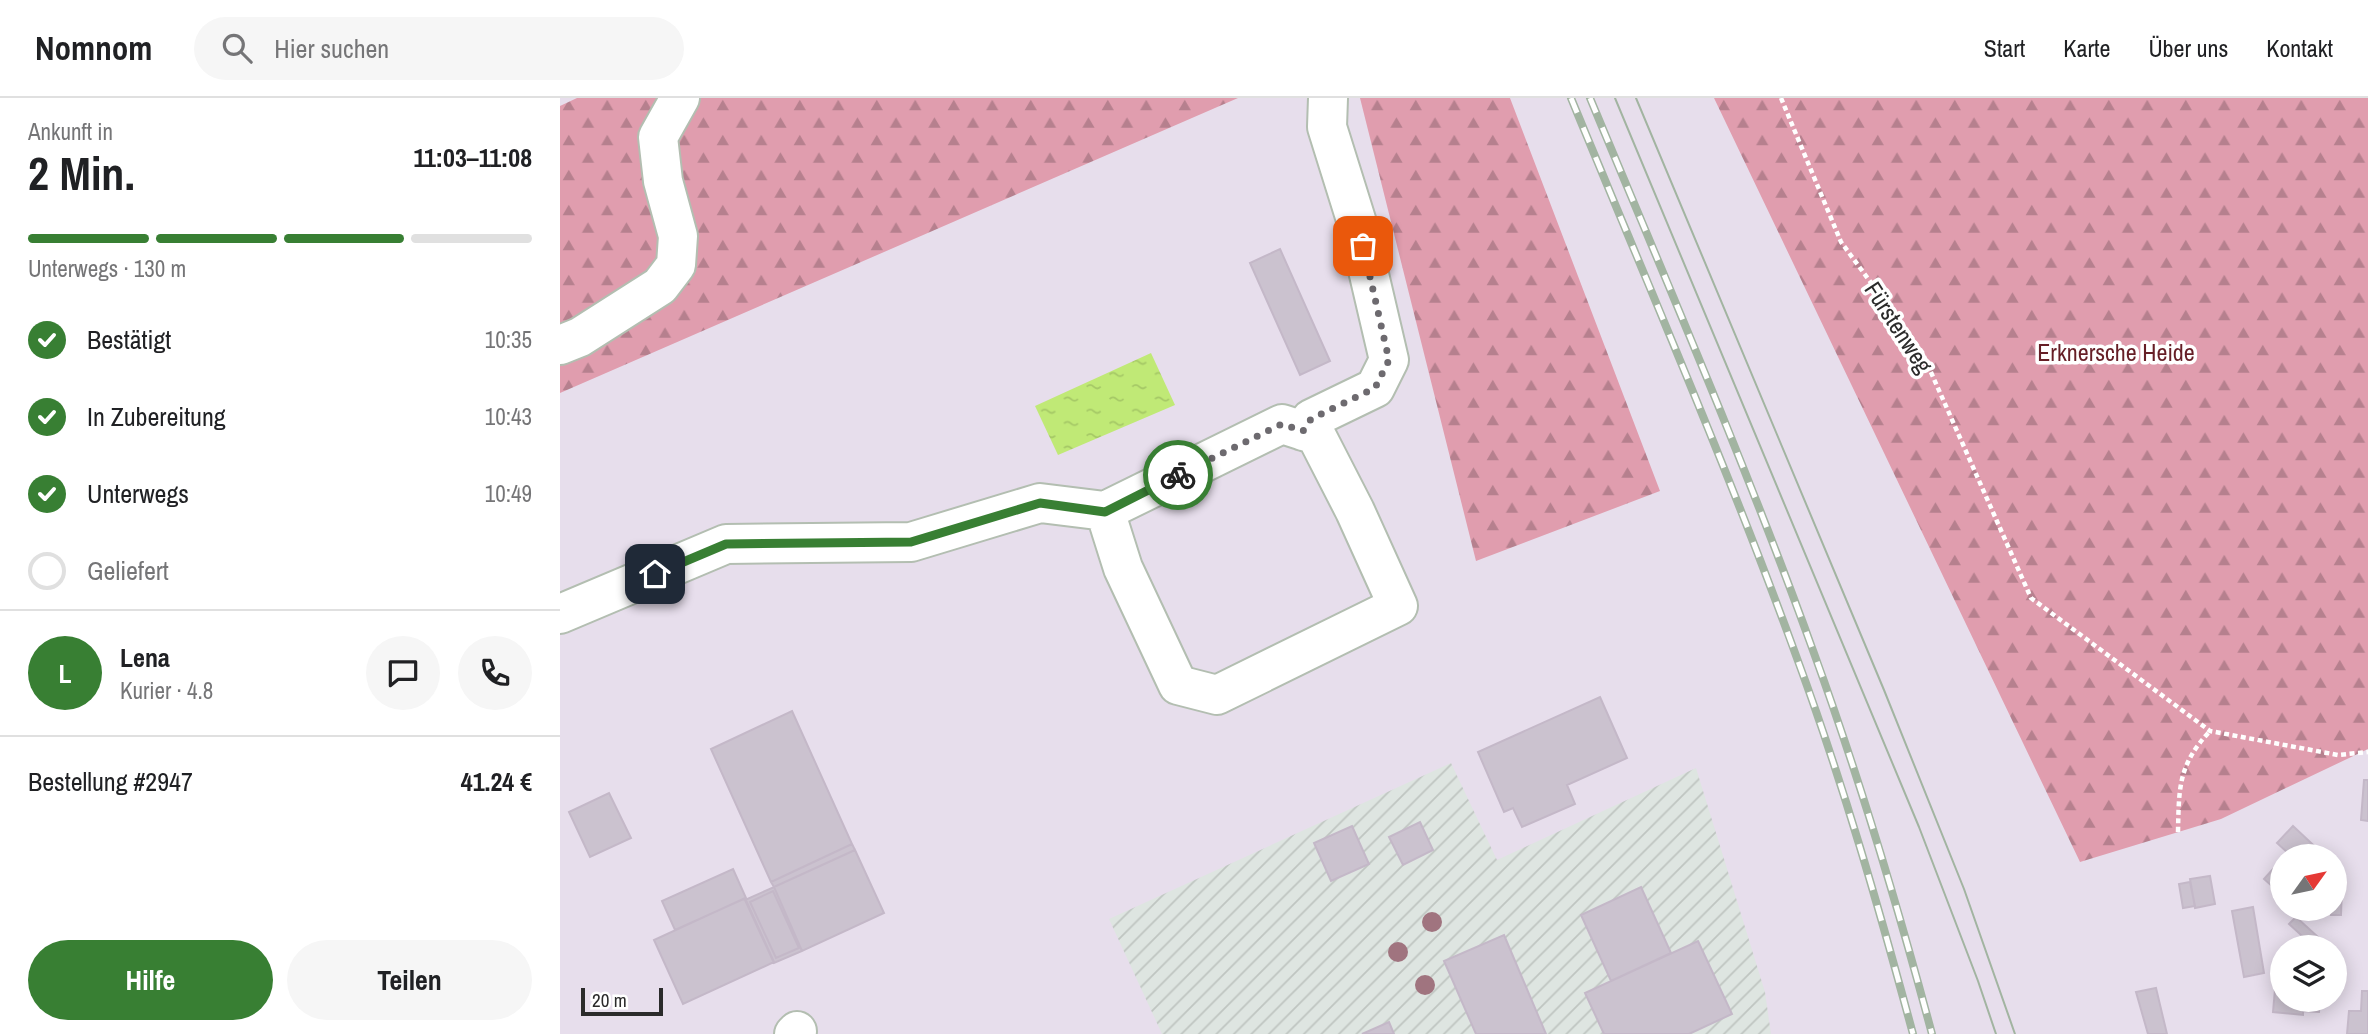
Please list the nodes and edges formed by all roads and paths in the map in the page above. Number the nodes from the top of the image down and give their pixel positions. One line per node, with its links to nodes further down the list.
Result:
1 (680, 98): 4 (lane)
2 (1328, 98): 5 (lane)
3 (1781, 98): 8 (path, Fürstenweg)
4 (560, 345)
5 (1303, 431): 6 (lane); 6 (lane)
6 (1105, 512): 7 (lane)
7 (560, 614)
8 (2210, 731): 9 (path); 10 (path)
9 (2368, 752)
10 (2178, 832)

